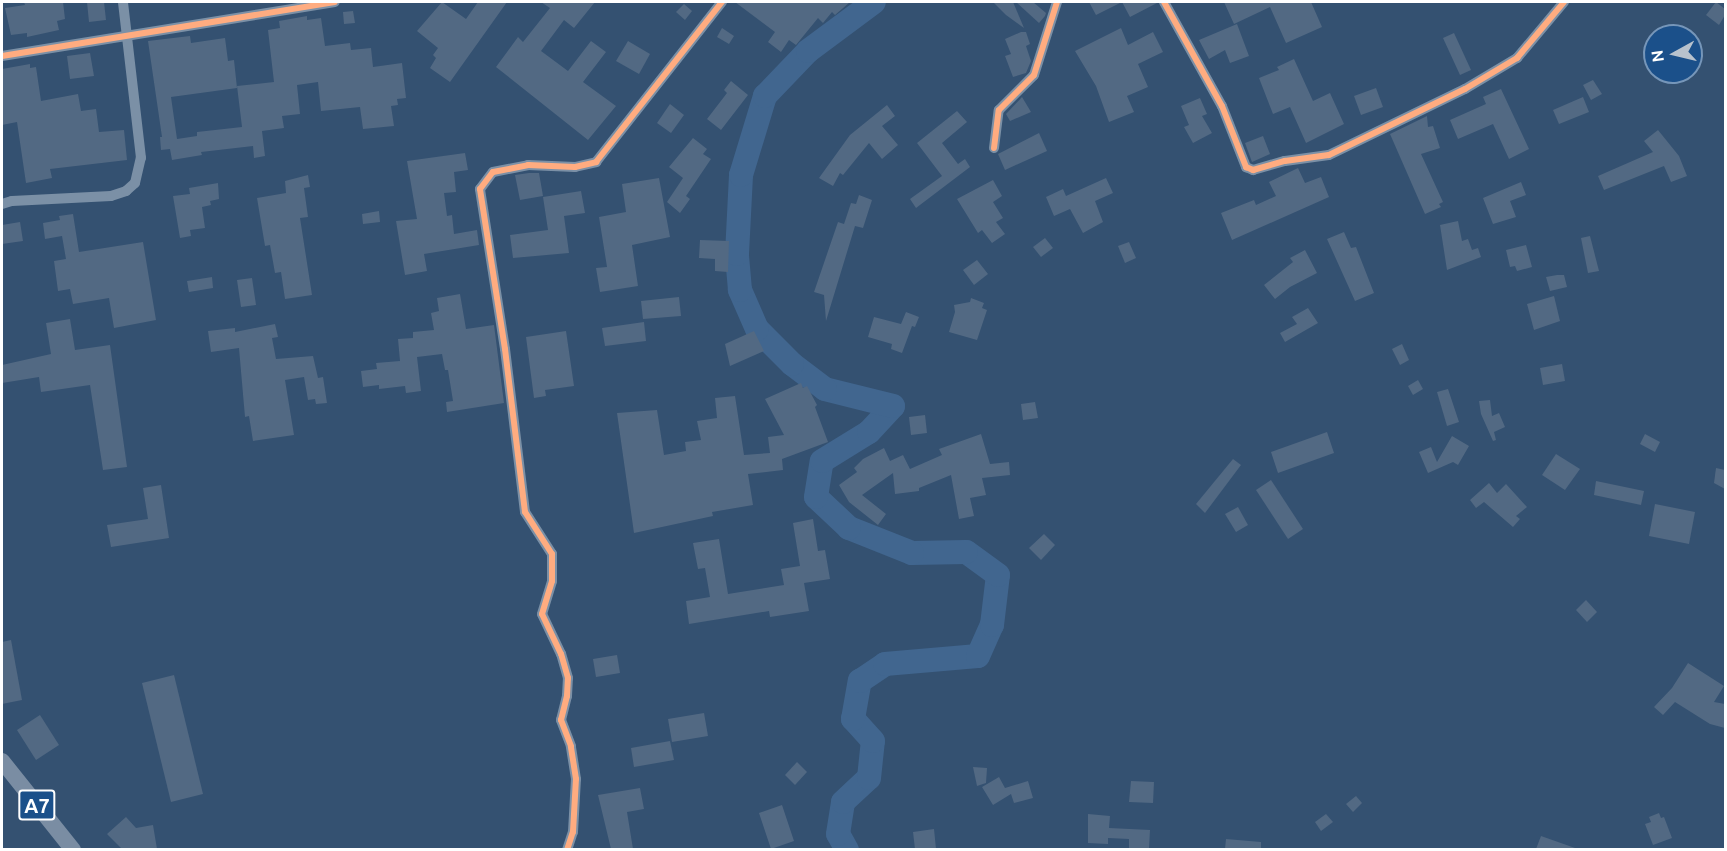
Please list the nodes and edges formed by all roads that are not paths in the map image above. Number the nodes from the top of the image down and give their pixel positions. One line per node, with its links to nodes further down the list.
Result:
1 (123, 2): 8 (street)
2 (335, 2): 7 (street)
3 (722, 2): 14 (street)
4 (1057, 2): 10 (street)
5 (1164, 2): 6 (street)
6 (1564, 2)
7 (273, 6): 8 (street)
8 (129, 35): 9 (street); 11 (street)
9 (2, 56)
10 (994, 148)
11 (2, 204)
12 (2, 761): 13 (main road, A7)
13 (73, 849)
14 (567, 849)

